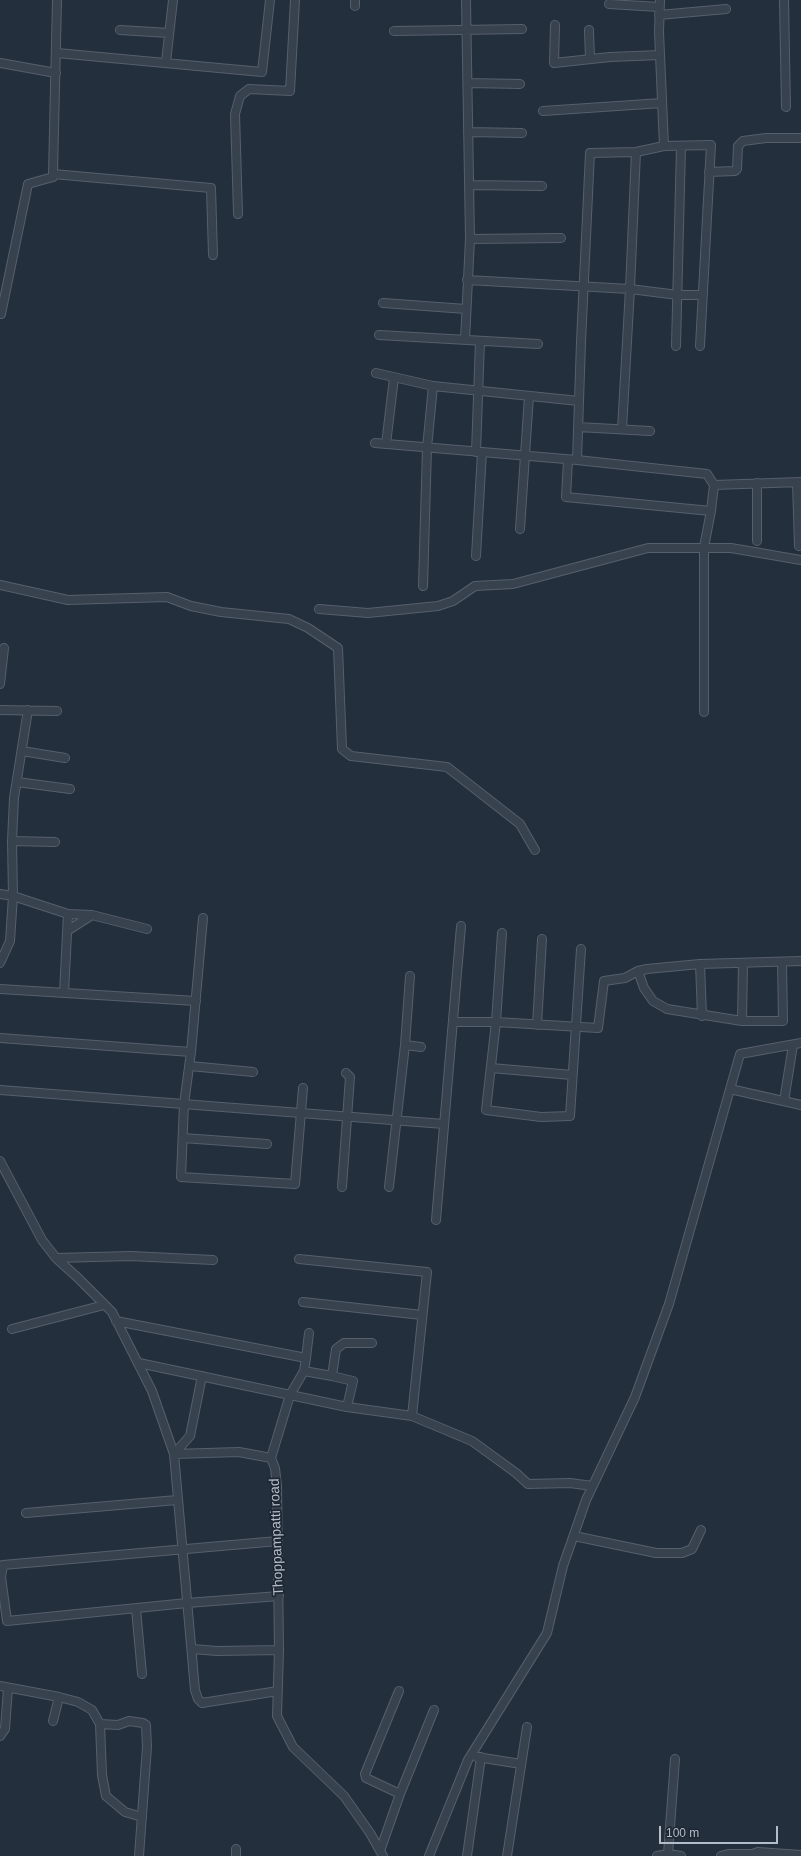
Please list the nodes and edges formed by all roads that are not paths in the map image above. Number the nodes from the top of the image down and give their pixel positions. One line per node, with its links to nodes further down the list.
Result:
1 (57, 0): 17 (street)
2 (173, 0): 16 (street)
3 (270, 0): 20 (street)
4 (295, 0): 38 (street)
5 (466, 0): 15 (street)
6 (784, 0): 26 (street)
7 (609, 4): 8 (street)
8 (659, 8): 9 (street); 18 (street)
9 (726, 9)
10 (555, 25): 19 (street)
11 (522, 29): 15 (street)
12 (120, 30): 16 (street)
13 (589, 30): 19 (street)
14 (394, 31): 15 (street)
15 (467, 31): 23 (street)
16 (169, 33): 20 (street)
17 (57, 53): 20 (street); 22 (street)
18 (660, 55): 19 (street); 25 (street)
19 (590, 59)
20 (166, 62)
21 (0, 63): 22 (street)
22 (56, 73): 35 (street)
23 (468, 83): 24 (street); 28 (street)
24 (520, 84)
25 (662, 103): 27 (street); 31 (street)
26 (786, 107)
27 (543, 111)
28 (468, 132): 29 (street); 36 (street)
29 (522, 133)
30 (801, 138): 34 (street)
31 (664, 146): 32 (street); 33 (street)
32 (681, 147): 34 (street); 45 (street)
33 (636, 152): 43 (street); 44 (street)
34 (709, 172): 46 (street)
35 (53, 174): 41 (street); 49 (street)
36 (469, 185): 37 (street); 40 (street)
37 (542, 186)
38 (238, 214)
39 (561, 238): 40 (street)
40 (470, 239): 42 (street)
41 (213, 255)
42 (467, 280): 43 (street); 48 (street)
43 (584, 286): 44 (street); 61 (street)
44 (630, 289): 45 (street); 63 (street)
45 (678, 295): 46 (street); 54 (street)
46 (703, 295): 55 (street)
47 (383, 303): 48 (street)
48 (466, 309): 51 (street)
49 (0, 315)
50 (379, 334): 51 (street)
51 (465, 340): 52 (street)
52 (480, 341): 53 (street); 59 (street)
53 (538, 344)
54 (676, 346)
55 (700, 346)
56 (376, 374): 57 (street)
57 (394, 378): 58 (street); 66 (street)
58 (433, 386): 59 (street); 67 (street)
59 (479, 391): 60 (street); 68 (street)
60 (529, 396): 61 (street); 69 (street)
61 (579, 401): 62 (street)
62 (578, 427): 63 (street); 71 (street)
63 (622, 429): 64 (street)
64 (650, 431)
65 (375, 443): 66 (street)
66 (386, 444): 67 (street)
67 (427, 448): 68 (street); 83 (street)
68 (479, 452): 69 (street); 80 (street)
69 (525, 456): 70 (street); 76 (street)
70 (568, 460): 71 (street); 75 (street)
71 (577, 460): 74 (street)
72 (799, 482): 73 (street); 78 (street)
73 (757, 484): 74 (street); 77 (street)
74 (714, 485): 75 (street)
75 (711, 511): 79 (street)
76 (520, 530)
77 (757, 541)
78 (799, 546)
79 (704, 547): 81 (street); 84 (street); 90 (street)
80 (476, 556)
81 (801, 560)
82 (0, 585): 97 (street)
83 (424, 586)
84 (319, 609)
85 (4, 648): 86 (street)
86 (0, 684)
87 (0, 710): 88 (street)
88 (28, 710): 89 (street); 91 (street)
89 (57, 711)
90 (704, 712)
91 (22, 751): 92 (street); 93 (street)
92 (65, 758)
93 (17, 782): 94 (street); 95 (street)
94 (70, 789)
95 (12, 841): 96 (street); 99 (street)
96 (55, 842)
97 (535, 850)
98 (0, 894): 99 (street)
99 (13, 896): 100 (street); 111 (street)
100 (68, 914): 101 (street); 105 (street)
101 (92, 915): 104 (street); 105 (street)
102 (203, 918): 118 (street)
103 (461, 926): 121 (street)
104 (147, 928)
105 (67, 931): 117 (street)
106 (502, 933): 122 (street)
107 (542, 939): 123 (street)
108 (581, 949): 124 (street)
109 (782, 962): 110 (street); 113 (street); 120 (street)
110 (801, 962)
111 (0, 963)
112 (700, 964): 113 (street); 114 (street); 119 (street)
113 (743, 964): 120 (street)
114 (638, 971): 119 (street); 124 (street)
115 (410, 976): 127 (street)
116 (0, 989): 117 (street)
117 (64, 993): 118 (street)
118 (196, 1001): 129 (street)
119 (702, 1016): 120 (street)
120 (742, 1021)
121 (453, 1022): 122 (street); 144 (street)
122 (496, 1022): 123 (street); 131 (street)
123 (537, 1025): 124 (street)
124 (575, 1027): 134 (street)
125 (0, 1038): 129 (street)
126 (797, 1044): 136 (street); 138 (street)
127 (405, 1045): 128 (street); 143 (street)
128 (422, 1047)
129 (191, 1052): 130 (street)
130 (190, 1066): 132 (street); 139 (street)
131 (491, 1068): 134 (street); 134 (street)
132 (252, 1072)
133 (346, 1073): 142 (street)
134 (572, 1075)
135 (303, 1088): 141 (street)
136 (730, 1089): 138 (street); 171 (street)
137 (0, 1090): 139 (street)
138 (784, 1101): 140 (street)
139 (184, 1104): 141 (street); 145 (street)
140 (801, 1105)
141 (301, 1113): 142 (street); 145 (street)
142 (347, 1116): 143 (street); 148 (street)
143 (397, 1120): 144 (street); 149 (street)
144 (444, 1124): 150 (street)
145 (183, 1138): 146 (street)
146 (267, 1144)
147 (0, 1161): 151 (street)
148 (342, 1187)
149 (389, 1188)
150 (436, 1220)
151 (56, 1258): 153 (street); 155 (street)
152 (299, 1259): 156 (street)
153 (213, 1260)
154 (303, 1302): 156 (street)
155 (104, 1305): 157 (street); 158 (street)
156 (422, 1315): 168 (street)
157 (116, 1321): 161 (street); 162 (street)
158 (12, 1329)
159 (308, 1333): 161 (street)
160 (372, 1343): 165 (street)
161 (306, 1358): 163 (street)
162 (139, 1363): 164 (street); 169 (street)
163 (304, 1371): 165 (street); 166 (street)
164 (202, 1376): 166 (street); 169 (street)
165 (332, 1376): 167 (street)
166 (290, 1395): 167 (street); 170 (street)
167 (347, 1407): 168 (street)
168 (412, 1416): 171 (street)
169 (174, 1454): 170 (street, Thoppampatti road); 172 (street)
170 (271, 1458): 176 (street, Thoppampatti road)
171 (592, 1486): 175 (street)
172 (178, 1500): 173 (street); 177 (street)
173 (26, 1513)
174 (701, 1530): 175 (street)
175 (574, 1536): 193 (street)
176 (278, 1541): 177 (street); 178 (street, Thoppampatti road)
177 (182, 1550): 179 (street); 180 (street)
178 (279, 1596): 179 (street); 182 (street, Thoppampatti road)
179 (187, 1604): 180 (street); 181 (street)
180 (136, 1609): 183 (street)
181 (192, 1649): 182 (street); 185 (street)
182 (279, 1650): 185 (street, Thoppampatti road)
183 (142, 1674)
184 (4, 1687): 187 (street); 192 (street)
185 (278, 1691): 199 (street, Thoppampatti road)
186 (399, 1691): 197 (street)
187 (59, 1697): 189 (street); 190 (street)
188 (434, 1710): 197 (street)
189 (53, 1722)
190 (100, 1724): 198 (street); 198 (street)
191 (527, 1727): 196 (street)
192 (0, 1736)
193 (471, 1755): 194 (street); 205 (street)
194 (481, 1758): 196 (street); 206 (street)
195 (675, 1759): 200 (street)
196 (521, 1764): 207 (street)
197 (400, 1794): 199 (street)
198 (142, 1818): 204 (street)
199 (381, 1854)
200 (668, 1854): 208 (street); 209 (street)
201 (753, 1855): 202 (street); 210 (street)
202 (785, 1855): 203 (street)
203 (801, 1855)
204 (139, 1856)
205 (430, 1856)
206 (467, 1856)
207 (506, 1856)
208 (657, 1856)
209 (681, 1856)
210 (721, 1856)

